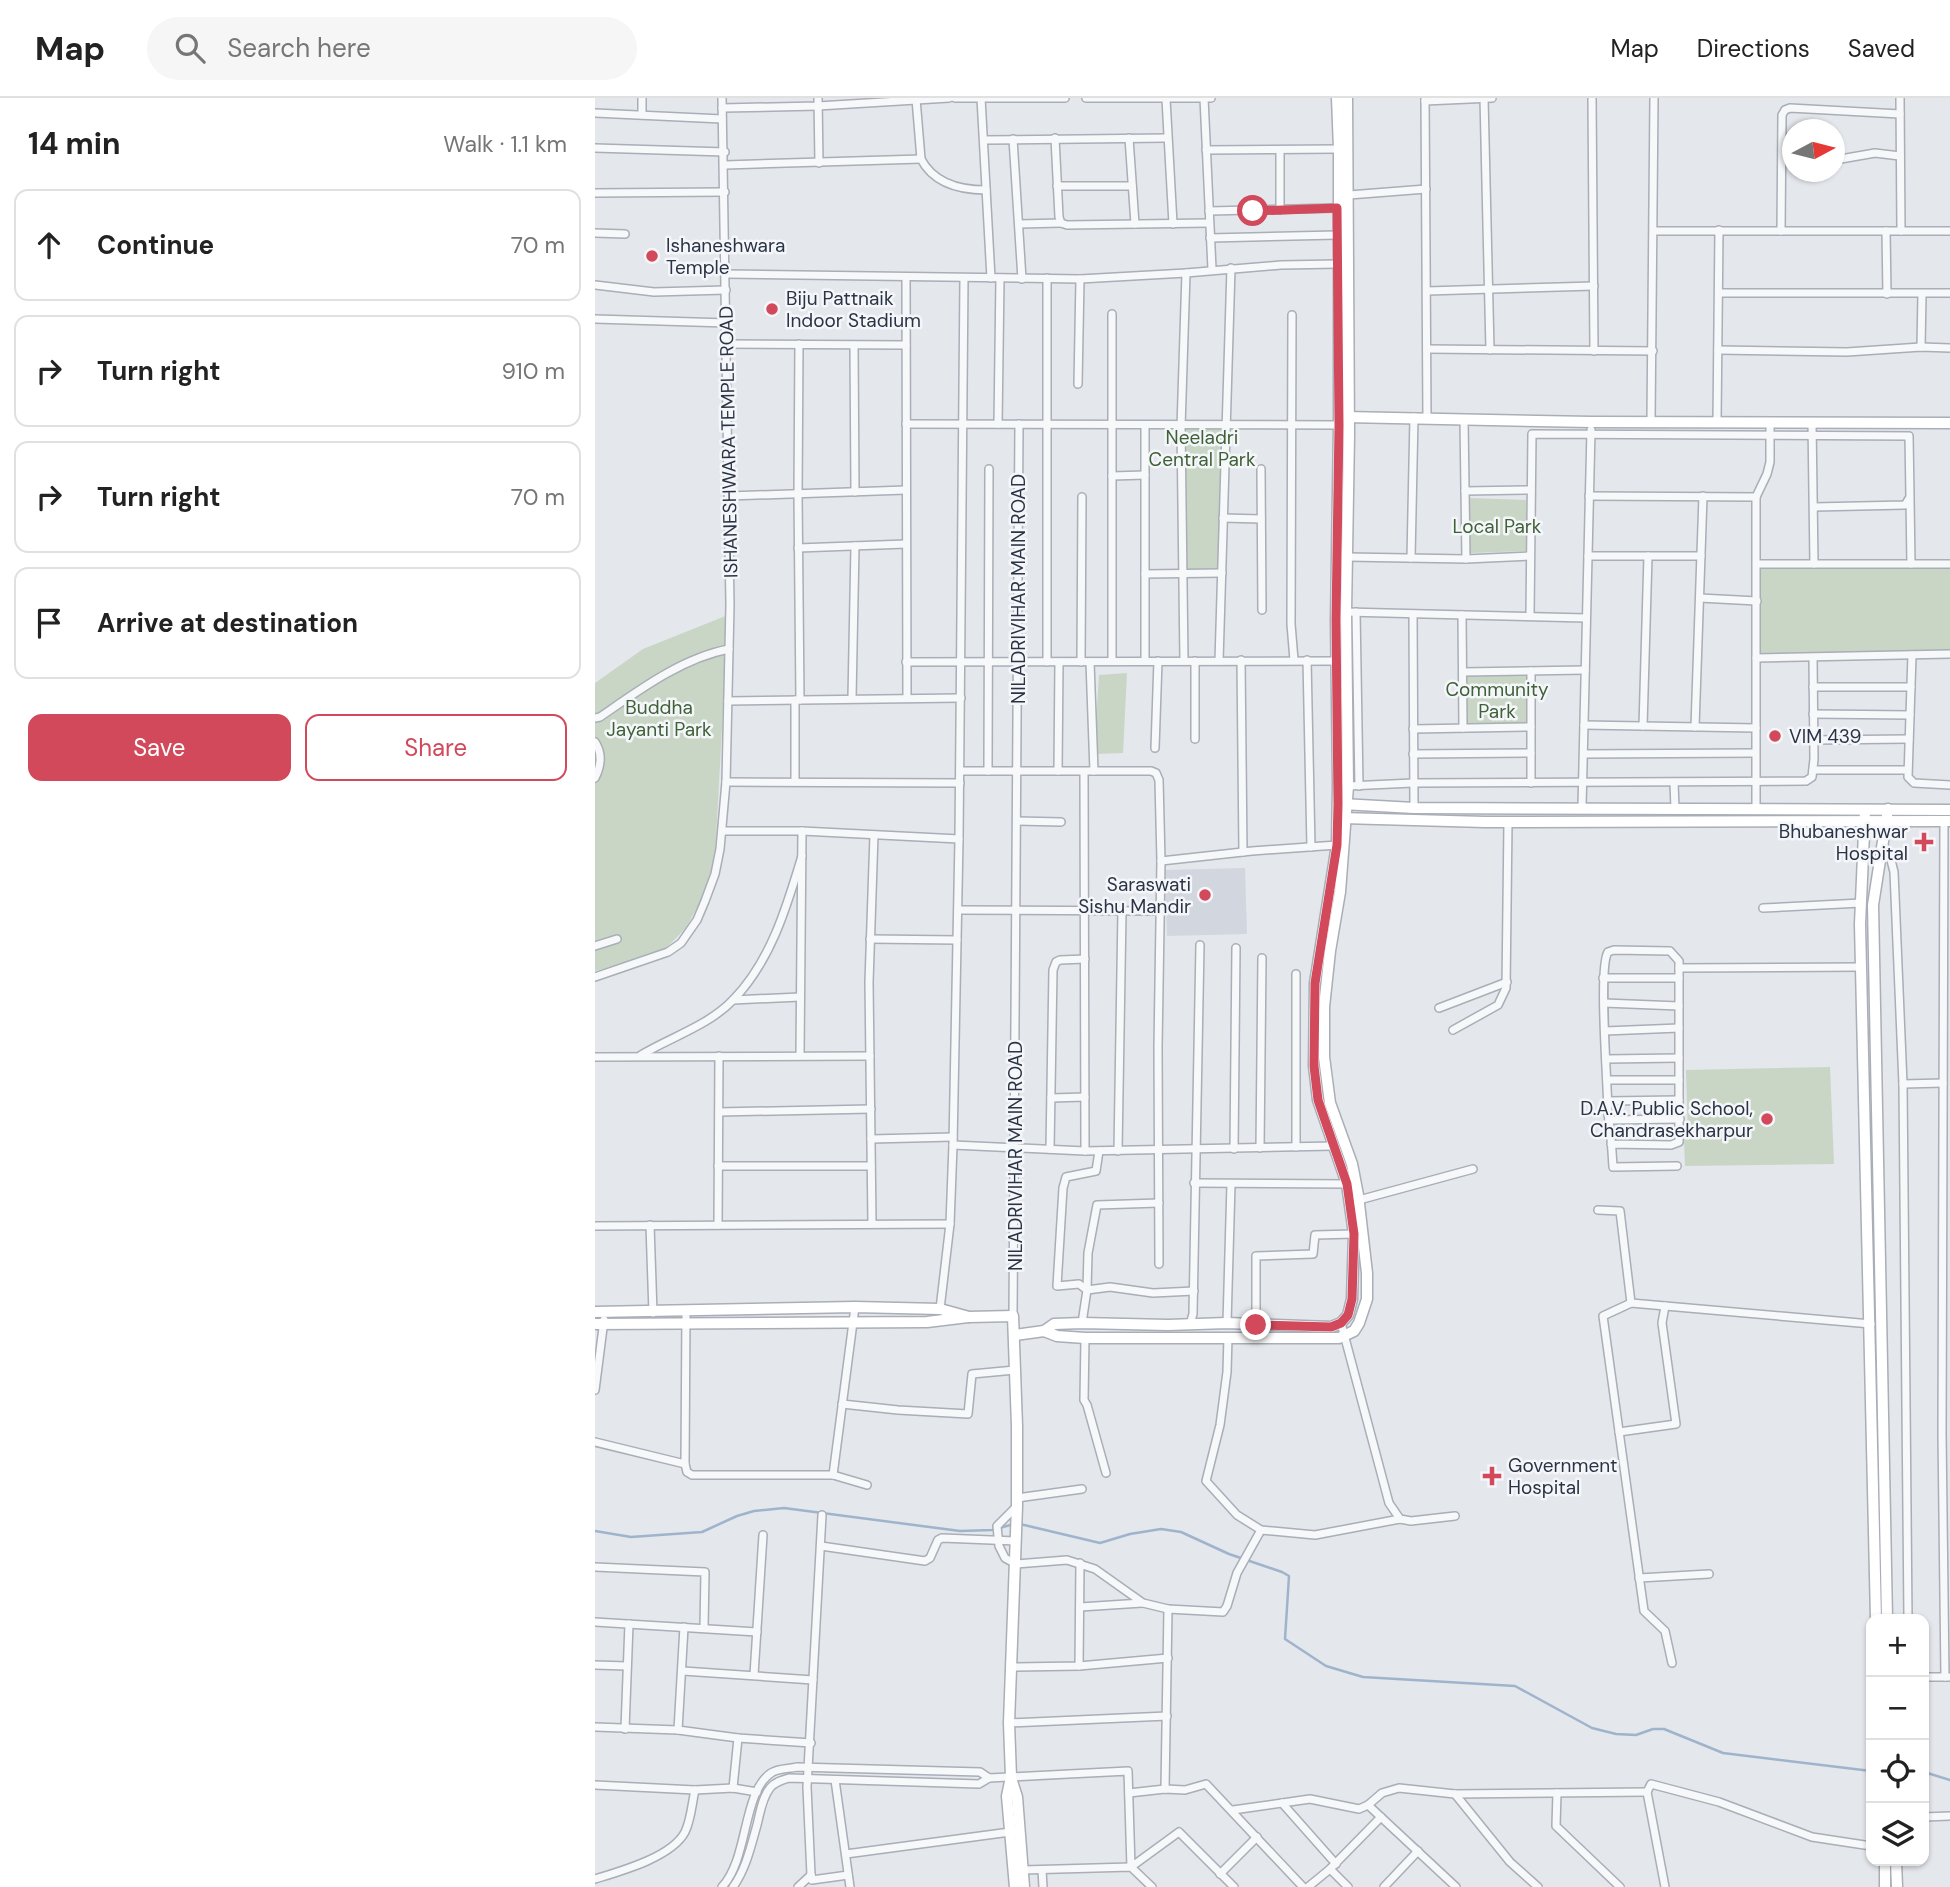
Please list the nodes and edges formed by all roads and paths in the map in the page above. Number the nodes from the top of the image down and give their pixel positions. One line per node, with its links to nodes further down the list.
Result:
1 (642, 98): 25 (street)
2 (722, 98): 22 (street, ISHANESHWARA TEMPLE ROAD)
3 (949, 98): 16 (street)
4 (955, 98): 17 (street)
5 (1065, 98): 17 (street)
6 (1086, 98): 18 (street)
7 (1205, 98): 8 (street); 18 (street); 35 (street)
8 (1212, 98)
9 (1337, 98): 34 (street)
10 (1347, 98): 50 (street)
11 (1484, 98): 12 (street); 19 (street); 84 (street)
12 (1492, 98)
13 (1591, 98): 83 (street)
14 (1654, 98): 60 (street)
15 (1900, 98): 24 (street)
16 (916, 99): 20 (street); 41 (street)
17 (982, 99): 32 (street)
18 (1166, 99): 30 (street)
19 (1426, 99): 46 (street)
20 (882, 100): 21 (street)
21 (818, 102): 22 (street); 42 (street)
22 (722, 108): 26 (street, ISHANESHWARA TEMPLE ROAD)
23 (595, 113): 25 (street)
24 (1900, 114): 27 (street); 38 (street)
25 (642, 115): 26 (street)
26 (722, 119): 37 (street, ISHANESHWARA TEMPLE ROAD)
27 (1782, 119)
28 (1055, 138): 29 (street); 31 (street); 44 (street)
29 (1129, 138): 30 (street); 45 (street)
30 (1167, 138): 58 (street)
31 (1013, 139): 32 (street); 56 (street)
32 (983, 140): 47 (street)
33 (595, 148): 37 (street)
34 (1339, 149): 36 (street); 51 (street)
35 (1206, 150): 36 (street); 52 (street)
36 (1280, 151): 53 (street)
37 (725, 152): 43 (street, ISHANESHWARA TEMPLE ROAD)
38 (1900, 156): 40 (street); 63 (street)
39 (1782, 157): 61 (street)
40 (1845, 158)
41 (921, 159): 42 (street); 47 (street)
42 (819, 163): 43 (street)
43 (725, 165): 48 (street, ISHANESHWARA TEMPLE ROAD)
44 (1057, 186): 45 (street); 54 (street)
45 (1132, 186): 57 (street)
46 (1426, 189): 50 (street); 86 (street)
47 (986, 190): 77 (street)
48 (725, 192): 49 (street); 74 (street, ISHANESHWARA TEMPLE ROAD)
49 (595, 193)
50 (1349, 195): 69 (street)
51 (1337, 208): 53 (street); 67 (street)
52 (1209, 211): 53 (street); 55 (street)
53 (1280, 211)
54 (1061, 223): 56 (street); 57 (street)
55 (1209, 223): 58 (street); 68 (street)
56 (1019, 224): 80 (street)
57 (1135, 224): 58 (street)
58 (1173, 224)
59 (1719, 230): 60 (street); 61 (street); 87 (street)
60 (1654, 231): 105 (street)
61 (1781, 231): 62 (street)
62 (1886, 231): 63 (street); 89 (street)
63 (1901, 231): 64 (street)
64 (1950, 231)
65 (595, 233): 66 (street)
66 (625, 234)
67 (1337, 237): 68 (street); 69 (street); 70 (street)
68 (1210, 238): 72 (street)
69 (1349, 239): 110 (street)
70 (1338, 264): 71 (street); 110 (street)
71 (1231, 268): 72 (street); 125 (street)
72 (1212, 270): 73 (street)
73 (1186, 273): 81 (street); 124 (street)
74 (726, 274): 75 (street); 85 (street, ISHANESHWARA TEMPLE ROAD)
75 (906, 277): 76 (street); 98 (street)
76 (964, 278): 77 (street); 118 (street)
77 (991, 278): 78 (street)
78 (1000, 278): 80 (street); 119 (street)
79 (1047, 278): 80 (street); 81 (street); 121 (street)
80 (1022, 279)
81 (1080, 279): 106 (street)
82 (595, 285): 85 (street)
83 (1594, 286): 84 (street); 104 (street)
84 (1489, 289): 86 (street); 102 (street)
85 (726, 290): 94 (street, ISHANESHWARA TEMPLE ROAD)
86 (1427, 291): 101 (street)
87 (1719, 293): 89 (street); 103 (street)
88 (1950, 293): 90 (street)
89 (1887, 294): 90 (street)
90 (1922, 294): 99 (street)
91 (1112, 314): 122 (street)
92 (1292, 315): 126 (street)
93 (595, 319): 94 (street)
94 (727, 323): 95 (street, ISHANESHWARA TEMPLE ROAD)
95 (727, 344): 96 (street); 139 (street, ISHANESHWARA TEMPLE ROAD)
96 (799, 344): 97 (street); 138 (street)
97 (854, 345): 98 (street); 137 (street)
98 (906, 345): 117 (street)
99 (1921, 347): 100 (street); 103 (street)
100 (1950, 348)
101 (1427, 349): 102 (street); 108 (street)
102 (1490, 350): 104 (street)
103 (1718, 350): 112 (street)
104 (1594, 351): 105 (street)
105 (1653, 351): 111 (street)
106 (1078, 384)
107 (1414, 417): 108 (street); 110 (street); 156 (street)
108 (1427, 418): 109 (street)
109 (1464, 419): 113 (street); 136 (street)
110 (1342, 420): 126 (street); 155 (street); 173 (street)
111 (1651, 421): 112 (street); 113 (street)
112 (1717, 421): 114 (street)
113 (1591, 422): 127 (street)
114 (1770, 422): 115 (street); 128 (street)
115 (1812, 422): 116 (street); 129 (street)
116 (1950, 423)
117 (906, 424): 118 (street); 134 (street)
118 (963, 424): 119 (street); 190 (street)
119 (998, 424): 120 (street)
120 (1019, 424): 121 (street); 192 (street, NILADRIVIHAR MAIN ROAD)
121 (1046, 425): 122 (street); 193 (street)
122 (1112, 425): 123 (street); 133 (street)
123 (1145, 426): 124 (street); 132 (street)
124 (1181, 426): 125 (street); 163 (street)
125 (1226, 426): 126 (street); 146 (street)
126 (1292, 426): 181 (street)
127 (1591, 433): 128 (street); 135 (street); 140 (street)
128 (1769, 436): 129 (street); 143 (street)
129 (1812, 437): 144 (street); 145 (street)
130 (989, 469): 191 (street)
131 (1261, 469): 147 (street)
132 (1145, 475): 133 (street); 162 (street)
133 (1112, 476): 183 (street)
134 (906, 490): 137 (street); 148 (street)
135 (1531, 490): 136 (street); 151 (street)
136 (1465, 491): 157 (street)
137 (855, 492): 138 (street)
138 (797, 494): 139 (street); 150 (street)
139 (729, 496): 174 (street, ISHANESHWARA TEMPLE ROAD)
140 (1589, 496): 141 (street); 152 (street)
141 (1703, 496): 143 (street); 154 (street)
142 (1082, 497): 195 (street)
143 (1756, 497): 158 (street)
144 (1910, 497): 145 (street); 160 (street)
145 (1814, 507): 159 (street)
146 (1223, 518): 147 (street); 164 (street)
147 (1261, 519): 167 (street)
148 (906, 544): 149 (street); 189 (street)
149 (855, 546): 150 (street); 201 (street)
150 (798, 548): 204 (street)
151 (1530, 556): 157 (street); 171 (street)
152 (1588, 556): 153 (street); 172 (street)
153 (1648, 556): 154 (street); 210 (street)
154 (1701, 556): 165 (street)
155 (1347, 557): 156 (street); 168 (street)
156 (1411, 558): 157 (street)
157 (1466, 559)
158 (1757, 564): 159 (street); 166 (street)
159 (1814, 564): 160 (street)
160 (1911, 564): 161 (street)
161 (1950, 564)
162 (1145, 573): 163 (street); 184 (street)
163 (1183, 573): 164 (street); 186 (street)
164 (1222, 573): 179 (street)
165 (1700, 598): 166 (street); 212 (street)
166 (1757, 601): 177 (street)
167 (1262, 610)
168 (1351, 612): 169 (street); 173 (street); 243 (street)
169 (1413, 614): 170 (street); 215 (street)
170 (1462, 615): 171 (street); 198 (street)
171 (1529, 615): 172 (street)
172 (1587, 618): 196 (street)
173 (1341, 635): 188 (street); 243 (street)
174 (729, 649): 205 (street, ISHANESHWARA TEMPLE ROAD); 208 (street)
175 (1950, 654): 176 (street)
176 (1912, 655): 178 (street); 200 (street)
177 (1756, 658): 178 (street); 214 (street)
178 (1813, 658): 199 (street)
179 (1219, 660): 180 (street); 187 (street)
180 (1241, 660): 181 (street); 268 (street)
181 (1294, 660): 182 (street)
182 (1307, 660): 188 (street); 267 (street)
183 (1112, 661): 184 (street); 195 (street)
184 (1145, 661): 185 (street)
185 (1158, 661): 186 (street); 220 (street)
186 (1184, 661): 187 (street)
187 (1195, 661): 216 (street)
188 (1336, 661): 244 (street)
189 (907, 662): 190 (street); 202 (street)
190 (961, 662): 191 (street); 203 (street)
191 (988, 662): 192 (street); 228 (street)
192 (1018, 662): 193 (street); 229 (street, NILADRIVIHAR MAIN ROAD)
193 (1047, 662): 194 (street)
194 (1059, 662): 195 (street); 230 (street)
195 (1086, 662): 231 (street)
196 (1585, 670): 197 (street); 209 (street)
197 (1531, 671): 198 (street); 211 (street)
198 (1463, 672): 213 (street)
199 (1813, 687): 200 (street); 206 (street)
200 (1912, 687): 207 (street)
201 (852, 698): 202 (street); 204 (street)
202 (907, 698): 203 (street)
203 (961, 698): 227 (street)
204 (797, 700): 205 (street); 235 (street)
205 (728, 701): 234 (street, ISHANESHWARA TEMPLE ROAD)
206 (1813, 714): 207 (street); 217 (street)
207 (1910, 715): 218 (street)
208 (595, 718)
209 (1584, 725): 210 (street); 224 (street)
210 (1643, 726): 212 (street)
211 (1531, 727): 213 (street); 221 (street)
212 (1695, 727): 214 (street)
213 (1463, 728): 215 (street)
214 (1756, 728): 222 (street)
215 (1413, 729): 223 (street)
216 (1195, 739)
217 (1814, 740): 218 (street); 225 (street)
218 (1909, 740): 226 (street)
219 (595, 742): 233 (street)
220 (1155, 748)
221 (1531, 753): 223 (street); 238 (street)
222 (1755, 753): 224 (street); 241 (street)
223 (1413, 754): 237 (street)
224 (1584, 754): 239 (street)
225 (1813, 770): 226 (street); 241 (street)
226 (1907, 770): 242 (street)
227 (960, 771): 228 (street); 236 (street)
228 (988, 771): 229 (street)
229 (1018, 771): 230 (street); 254 (street, NILADRIVIHAR MAIN ROAD)
230 (1058, 771): 232 (street)
231 (1094, 771): 232 (street); 270 (street)
232 (1084, 772): 275 (street)
233 (595, 778)
234 (726, 782): 235 (street); 260 (street, ISHANESHWARA TEMPLE ROAD)
235 (795, 782): 236 (street)
236 (960, 783): 264 (street)
237 (1413, 783): 238 (street); 243 (street); 246 (street)
238 (1531, 783): 239 (street)
239 (1583, 783): 240 (street); 245 (street)
240 (1674, 783): 241 (street); 247 (street)
241 (1755, 783): 249 (street)
242 (1950, 785)
243 (1353, 786): 244 (street)
244 (1343, 805): 246 (street); 253 (street)
245 (1582, 807): 246 (street); 247 (street)
246 (1414, 808)
247 (1675, 808): 248 (street)
248 (1730, 808): 249 (street); 255 (street)
249 (1756, 808): 252 (street)
250 (1888, 809): 251 (street); 252 (street); 256 (street)
251 (1950, 810)
252 (1865, 815): 255 (street); 256 (street); 271 (street)
253 (1342, 818): 259 (street); 265 (street); 344 (street)
254 (1017, 821): 258 (street); 274 (street, NILADRIVIHAR MAIN ROAD)
255 (1730, 821): 259 (street)
256 (1887, 821): 257 (street); 266 (street)
257 (1947, 821): 263 (street)
258 (1061, 822)
259 (1508, 822): 293 (street)
260 (722, 831): 261 (street); 290 (street, ISHANESHWARA TEMPLE ROAD)
261 (802, 831): 262 (street); 269 (street)
262 (874, 835): 264 (street); 280 (street)
263 (1947, 837): 278 (street)
264 (959, 839): 273 (street)
265 (1337, 845): 267 (street); 326 (street)
266 (1883, 845): 313 (street); 410 (street)
267 (1311, 847): 268 (street)
268 (1243, 852): 270 (street)
269 (802, 856): 294 (street); 295 (street)
270 (1161, 861): 277 (street)
271 (1861, 903): 272 (street); 287 (street)
272 (1763, 908)
273 (958, 909): 274 (street); 281 (street)
274 (1016, 910): 275 (street); 328 (street, NILADRIVIHAR MAIN ROAD)
275 (1084, 911): 276 (street); 286 (street)
276 (1122, 911): 277 (street); 336 (street)
277 (1160, 911): 332 (street)
278 (1947, 931): 299 (street)
279 (617, 939): 283 (street)
280 (870, 939): 281 (street); 305 (street)
281 (957, 940): 324 (street)
282 (1200, 945): 333 (street)
283 (595, 946)
284 (1236, 948): 331 (street)
285 (1262, 958): 329 (street)
286 (1085, 959): 314 (street); 315 (street)
287 (1861, 967): 288 (street); 371 (street)
288 (1679, 968): 291 (street); 292 (street)
289 (1296, 974): 327 (street)
290 (595, 977)
291 (1603, 978): 292 (street); 296 (street)
292 (1679, 978): 297 (street)
293 (1507, 982): 298 (street); 301 (street)
294 (800, 997): 295 (street); 303 (street)
295 (733, 1000): 307 (street)
296 (1604, 1003): 297 (street); 302 (street)
297 (1679, 1006): 300 (street)
298 (1439, 1007)
299 (1946, 1018): 312 (street)
300 (1679, 1028): 302 (street); 309 (street)
301 (1453, 1030)
302 (1605, 1031): 308 (street)
303 (800, 1055): 304 (street); 305 (street)
304 (719, 1056): 307 (street); 319 (street)
305 (870, 1056): 318 (street)
306 (595, 1057): 307 (street)
307 (638, 1057)
308 (1607, 1059): 309 (street); 310 (street)
309 (1679, 1059): 311 (street)
310 (1607, 1080): 311 (street); 317 (street)
311 (1679, 1080): 316 (street)
312 (1943, 1083): 313 (street); 320 (street)
313 (1903, 1084): 411 (street)
314 (1085, 1097): 315 (street); 334 (street)
315 (1051, 1098): 330 (street)
316 (1679, 1100): 317 (street); 321 (street)
317 (1608, 1101): 322 (street)
318 (871, 1109): 319 (street); 323 (street)
319 (719, 1112): 337 (street)
320 (1947, 1118): 382 (street)
321 (1680, 1119): 322 (street); 325 (street)
322 (1609, 1120): 325 (street)
323 (871, 1139): 324 (street); 338 (street)
324 (953, 1141): 328 (street); 348 (street)
325 (1611, 1144): 339 (street)
326 (1334, 1146): 327 (street); 343 (street)
327 (1296, 1147): 329 (street)
328 (1015, 1148): 330 (street); 362 (street, NILADRIVIHAR MAIN ROAD)
329 (1260, 1148): 331 (street)
330 (1049, 1149): 334 (street)
331 (1234, 1149): 333 (street)
332 (1159, 1150): 333 (street); 336 (street); 345 (street)
333 (1196, 1150): 341 (street)
334 (1085, 1151): 335 (street)
335 (1099, 1151): 336 (street); 354 (street)
336 (1118, 1151)
337 (719, 1166): 338 (street); 349 (street)
338 (871, 1167): 347 (street)
339 (1677, 1167)
340 (1473, 1168): 344 (street)
341 (1194, 1183): 342 (street); 355 (street)
342 (1231, 1184): 343 (street); 367 (street)
343 (1347, 1184): 352 (street)
344 (1359, 1200): 375 (street)
345 (1159, 1203): 353 (street); 354 (street)
346 (1598, 1210): 356 (street)
347 (872, 1224): 348 (street); 349 (street)
348 (950, 1224): 359 (street)
349 (718, 1225): 351 (street)
350 (595, 1226): 351 (street)
351 (650, 1226): 361 (street)
352 (1354, 1234): 368 (street); 372 (street)
353 (1159, 1264)
354 (1087, 1290): 355 (street); 366 (street)
355 (1194, 1291): 370 (street)
356 (1631, 1303): 357 (street); 384 (street)
357 (1665, 1306): 371 (street); 384 (street)
358 (855, 1307): 359 (street); 363 (street); 365 (street)
359 (940, 1308): 364 (street)
360 (600, 1312): 361 (street); 369 (street)
361 (653, 1313): 363 (street)
362 (1013, 1316): 364 (street); 374 (street, NILADRIVIHAR MAIN ROAD)
363 (686, 1317): 365 (street); 369 (street); 386 (street)
364 (969, 1317): 365 (street)
365 (853, 1321): 383 (street)
366 (1082, 1323): 370 (street); 373 (street)
367 (1227, 1323): 370 (street); 372 (street)
368 (1341, 1323): 372 (street); 375 (street)
369 (599, 1324): 378 (street)
370 (1190, 1324)
371 (1871, 1324): 409 (street)
372 (1256, 1325)
373 (1044, 1331): 374 (street); 377 (street)
374 (1015, 1335): 379 (street, NILADRIVIHAR MAIN ROAD)
375 (1345, 1336): 376 (street); 395 (street)
376 (1228, 1337): 377 (street); 396 (street)
377 (1085, 1338): 387 (street)
378 (598, 1347): 380 (street)
379 (1015, 1370): 383 (street); 392 (street, NILADRIVIHAR MAIN ROAD)
380 (596, 1374): 381 (street)
381 (595, 1390)
382 (1947, 1394): 390 (street)
383 (842, 1404): 388 (street)
384 (1619, 1432): 405 (street)
385 (595, 1442): 386 (street)
386 (685, 1464): 388 (street)
387 (1106, 1473)
388 (833, 1475): 389 (street)
389 (867, 1485)
390 (1946, 1485): 425 (street)
391 (1082, 1489): 392 (street)
392 (1017, 1507): 398 (street, NILADRIVIHAR MAIN ROAD); 399 (street)
393 (823, 1515): 400 (street)
394 (1455, 1516): 395 (street)
395 (1400, 1520): 396 (street)
396 (1261, 1531): 408 (street)
397 (763, 1535): 416 (street)
398 (1016, 1539): 399 (street); 402 (street, NILADRIVIHAR MAIN ROAD)
399 (998, 1540): 400 (street); 402 (street)
400 (821, 1546): 427 (street)
401 (1080, 1563): 402 (street); 406 (street); 407 (street)
402 (1016, 1564): 422 (street, NILADRIVIHAR MAIN ROAD)
403 (595, 1566): 415 (street)
404 (1709, 1574): 405 (street)
405 (1639, 1578): 418 (street)
406 (1143, 1603): 407 (street); 408 (street)
407 (1080, 1607): 421 (street)
408 (1168, 1609): 417 (street)
409 (1876, 1614)
410 (1887, 1614)
411 (1908, 1614)
412 (595, 1622): 413 (street)
413 (629, 1624): 414 (street); 420 (street)
414 (684, 1627): 415 (street); 423 (street)
415 (704, 1628): 416 (street)
416 (757, 1632): 424 (street)
417 (1168, 1658): 421 (street); 428 (street)
418 (1672, 1663)
419 (595, 1665): 420 (street)
420 (627, 1666): 431 (street)
421 (1079, 1666): 422 (street)
422 (1012, 1667): 429 (street, NILADRIVIHAR MAIN ROAD)
423 (683, 1671): 424 (street); 432 (street)
424 (754, 1675): 427 (street)
425 (1947, 1676): 426 (street)
426 (1929, 1677)
427 (813, 1681): 434 (street)
428 (1167, 1716): 429 (street); 442 (street)
429 (1009, 1723): 436 (street, NILADRIVIHAR MAIN ROAD)
430 (595, 1727): 431 (street)
431 (625, 1729): 432 (street)
432 (678, 1730): 433 (street)
433 (738, 1738): 434 (street); 441 (street)
434 (811, 1743): 435 (street)
435 (809, 1768): 437 (street); 438 (street); 444 (street)
436 (1011, 1777): 438 (street); 446 (street); 455 (street, NILADRIVIHAR MAIN ROAD); 464 (street)
437 (808, 1778): 439 (street); 467 (street); 471 (street)
438 (989, 1778): 439 (street)
439 (835, 1780): 459 (street)
440 (595, 1785): 443 (street)
441 (733, 1788): 443 (street); 444 (street)
442 (1165, 1788): 446 (street); 451 (street)
443 (695, 1790): 469 (street)
444 (757, 1792): 470 (street)
445 (1647, 1792): 447 (street); 457 (street); 485 (street)
446 (1129, 1793): 463 (street)
447 (1557, 1793): 448 (street); 484 (street)
448 (1455, 1794): 450 (street); 483 (street)
449 (1282, 1803): 450 (street); 451 (street); 460 (street)
450 (1368, 1805): 453 (street)
451 (1233, 1810): 456 (street)
452 (1950, 1816): 454 (street)
453 (1381, 1817): 458 (street); 460 (street)
454 (1929, 1817)
455 (1010, 1832): 459 (street); 474 (street, NILADRIVIHAR MAIN ROAD)
456 (1257, 1837): 466 (street); 479 (street)
457 (1866, 1845)
458 (1418, 1852): 481 (street); 482 (street)
459 (846, 1854): 468 (street)
460 (1333, 1866): 479 (street); 480 (street)
461 (1885, 1866): 486 (street)
462 (1896, 1866): 487 (street)
463 (1131, 1867): 465 (street); 466 (street); 477 (street)
464 (1023, 1870): 465 (street); 475 (street)
465 (1042, 1870): 476 (street)
466 (1220, 1874): 478 (street)
467 (811, 1875): 468 (street); 472 (street)
468 (848, 1875): 473 (street)
469 (595, 1879)
470 (722, 1887)
471 (733, 1887)
472 (798, 1887)
473 (850, 1887)
474 (1015, 1887)
475 (1024, 1887)
476 (1044, 1887)
477 (1152, 1887)
478 (1234, 1887)
479 (1306, 1887)
480 (1348, 1887)
481 (1384, 1887)
482 (1456, 1887)
483 (1538, 1887)
484 (1620, 1887)
485 (1665, 1887)
486 (1885, 1887)
487 (1897, 1887)

